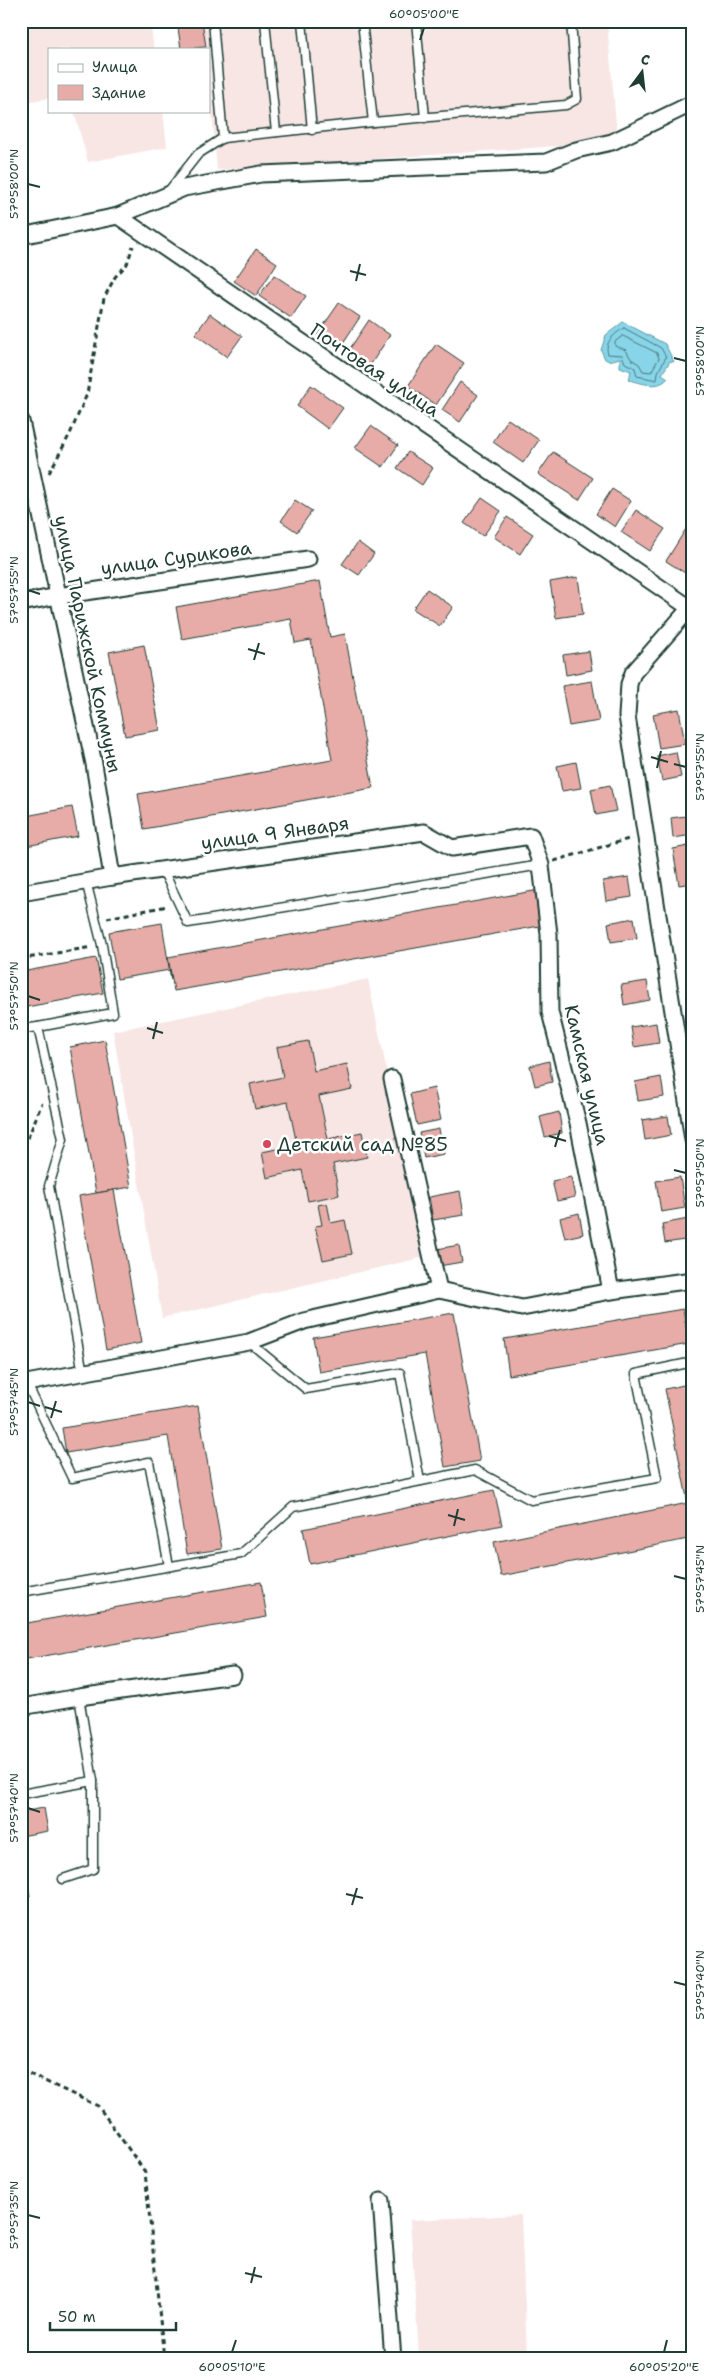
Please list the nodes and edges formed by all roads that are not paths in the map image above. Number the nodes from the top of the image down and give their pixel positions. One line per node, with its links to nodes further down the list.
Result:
1 (213, 21): 12 (lane)
2 (264, 21): 11 (lane)
3 (302, 21): 10 (lane)
4 (362, 21): 9 (lane)
5 (416, 21): 8 (lane)
6 (571, 21): 8 (lane)
7 (693, 103): 13 (street)
8 (425, 118): 9 (lane)
9 (373, 122): 10 (lane)
10 (312, 130): 11 (lane)
11 (276, 132): 12 (lane)
12 (223, 138): 13 (lane)
13 (165, 196): 14 (street)
14 (118, 216): 15 (street); 20 (street, Почтовая улица)
15 (21, 236)
16 (21, 421): 18 (street, улица Парижской Коммуны)
17 (308, 559): 18 (street, улица Сурикова)
18 (58, 596): 19 (street, улица Сурикова); 24 (street, улица Парижской Коммуны)
19 (21, 603)
20 (691, 609): 30 (street)
21 (531, 836): 22 (street, Камская улица); 23 (street, улица 9 Января)
22 (541, 865): 23 (lane); 33 (street, Камская улица)
23 (163, 870): 24 (street, улица 9 Января)
24 (112, 877): 25 (street, улица 9 Января)
25 (86, 881): 26 (street, улица 9 Января); 27 (lane)
26 (21, 893)
27 (38, 1026): 28 (lane); 36 (lane)
28 (21, 1029)
29 (392, 1078): 32 (street)
30 (693, 1140)
31 (693, 1280): 33 (street)
32 (439, 1290): 33 (street); 34 (street)
33 (611, 1291)
34 (249, 1342): 36 (street); 38 (lane)
35 (693, 1362): 38 (lane)
36 (83, 1373): 37 (street)
37 (24, 1384): 39 (lane)
38 (420, 1481): 39 (lane)
39 (170, 1566): 40 (lane)
40 (21, 1592)
41 (232, 1675): 42 (street)
42 (79, 1697): 43 (street); 44 (lane)
43 (21, 1708)
44 (93, 1781): 45 (lane); 46 (lane)
45 (21, 1794)
46 (63, 1878)
47 (381, 2201): 48 (street)
48 (393, 2359)

